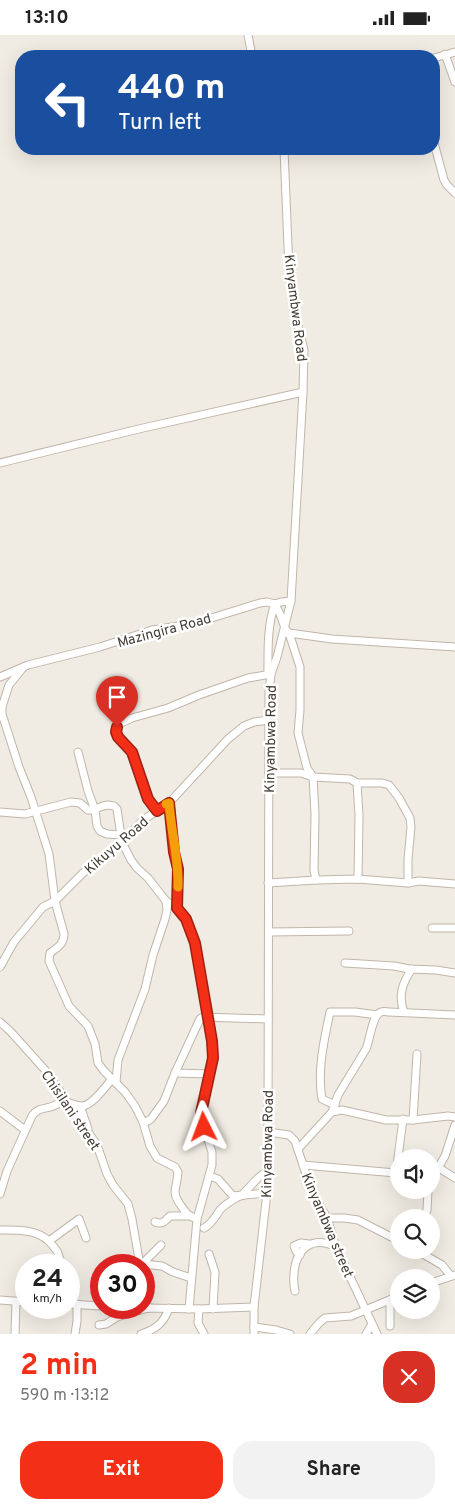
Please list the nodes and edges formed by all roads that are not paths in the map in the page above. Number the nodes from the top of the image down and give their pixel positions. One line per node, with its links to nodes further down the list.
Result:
1 (248, 35): 2 (street)
2 (251, 50)
3 (455, 52): 4 (street)
4 (445, 54): 5 (street); 6 (street)
5 (440, 56)
6 (455, 82)
7 (284, 155): 10 (street, Kinyambwa Road)
8 (437, 155): 9 (street)
9 (455, 193)
10 (303, 392): 11 (street); 12 (street, Kinyambwa Road)
11 (0, 463)
12 (291, 601): 13 (street, Mazingira Road); 14 (street, Kinyambwa Road)
13 (275, 604): 14 (street); 16 (street, Mazingira Road); 17 (street)
14 (287, 631): 15 (street); 17 (street, Kinyambwa Road); 22 (street)
15 (455, 647)
16 (22, 669): 18 (street, Mazingira Road); 26 (street)
17 (269, 674): 19 (street, Kinyambwa Road); 27 (street)
18 (0, 677)
19 (269, 720): 21 (street, Kinyambwa Road); 24 (street, Kikuyu Road)
20 (78, 752): 25 (street)
21 (269, 773): 22 (street); 32 (street, Kinyambwa Road)
22 (313, 777): 23 (street); 31 (street)
23 (357, 783): 30 (street); 33 (street)
24 (169, 803): 27 (street, Kikuyu Road); 37 (street)
25 (95, 810): 26 (street); 29 (street); 29 (street)
26 (36, 811): 28 (street); 35 (street)
27 (157, 811): 29 (street, Kikuyu Road)
28 (0, 812)
29 (122, 839): 35 (street, Kikuyu Road); 36 (street)
30 (358, 879): 31 (street); 33 (street)
31 (316, 880): 32 (street)
32 (268, 883): 41 (street, Kinyambwa Road)
33 (408, 883): 34 (street)
34 (455, 884)
35 (55, 901): 43 (street, Kikuyu Road); 55 (street)
36 (166, 901): 37 (street); 55 (street)
37 (177, 908): 49 (street)
38 (432, 927): 39 (street)
39 (455, 928)
40 (349, 931): 41 (street)
41 (269, 932): 50 (street, Kinyambwa Road)
42 (346, 963): 44 (street)
43 (0, 967)
44 (412, 969): 45 (street); 46 (street)
45 (455, 973)
46 (404, 1012): 47 (street); 48 (street)
47 (377, 1015): 58 (street); 58 (street)
48 (455, 1015)
49 (209, 1018): 50 (street); 53 (street); 54 (street)
50 (268, 1019): 66 (street, Kinyambwa Road)
51 (0, 1022): 56 (street, Chisilani street)
52 (417, 1054): 62 (street)
53 (175, 1073): 54 (street); 63 (street)
54 (210, 1075): 73 (street)
55 (114, 1081): 57 (street); 63 (street)
56 (65, 1100): 57 (street); 65 (street); 67 (street, Chisilani street)
57 (80, 1106): 67 (street)
58 (333, 1108): 61 (street); 68 (street)
59 (0, 1111): 65 (street)
60 (455, 1117): 62 (street)
61 (403, 1119): 62 (street); 69 (street)
62 (413, 1120)
63 (143, 1121): 78 (street)
64 (455, 1125): 70 (street)
65 (25, 1130): 76 (street)
66 (268, 1131): 68 (street); 72 (street, Kinyambwa Road)
67 (88, 1133): 90 (street, Chisilani street)
68 (298, 1149): 69 (street, Kinyambwa street)
69 (303, 1165): 79 (street, Kinyambwa street)
70 (440, 1166)
71 (440, 1169): 74 (street)
72 (267, 1171): 75 (street, Kinyambwa Road); 77 (street)
73 (210, 1175): 77 (street); 80 (street)
74 (455, 1177)
75 (266, 1191): 77 (street); 100 (street, Kinyambwa Road)
76 (0, 1194)
77 (242, 1195): 82 (street)
78 (187, 1216): 80 (street); 81 (street)
79 (327, 1218): 84 (street); 88 (street, Kinyambwa street)
80 (197, 1219): 94 (street)
81 (155, 1223)
82 (204, 1228)
83 (0, 1230): 86 (street)
84 (390, 1237)
85 (86, 1238): 86 (street)
86 (49, 1241): 89 (street)
87 (161, 1245): 94 (street)
88 (336, 1247): 96 (street); 106 (street, Kinyambwa street)
89 (59, 1254)
90 (138, 1254)
91 (209, 1254): 105 (street)
92 (432, 1259): 93 (street)
93 (453, 1275): 95 (street)
94 (191, 1278): 103 (street)
95 (440, 1280)
96 (295, 1291)
97 (390, 1299): 106 (street)
98 (0, 1300): 99 (street)
99 (15, 1302)
100 (254, 1307): 105 (street); 114 (street, Kinyambwa Road)
101 (155, 1308): 102 (street)
102 (169, 1308): 103 (street); 117 (street)
103 (189, 1309): 104 (street)
104 (199, 1309): 105 (street); 118 (street)
105 (213, 1309)
106 (366, 1310): 111 (street, Kinyambwa street); 120 (street)
107 (15, 1319): 115 (street)
108 (76, 1319): 116 (street)
109 (114, 1319): 112 (street)
110 (390, 1319): 113 (street)
111 (372, 1324): 121 (street); 122 (street, Kinyambwa street)
112 (99, 1325)
113 (390, 1326)
114 (254, 1331): 119 (street)
115 (15, 1334)
116 (75, 1334)
117 (141, 1334)
118 (204, 1334)
119 (290, 1334)
120 (310, 1334)
121 (366, 1334)
122 (377, 1334)

